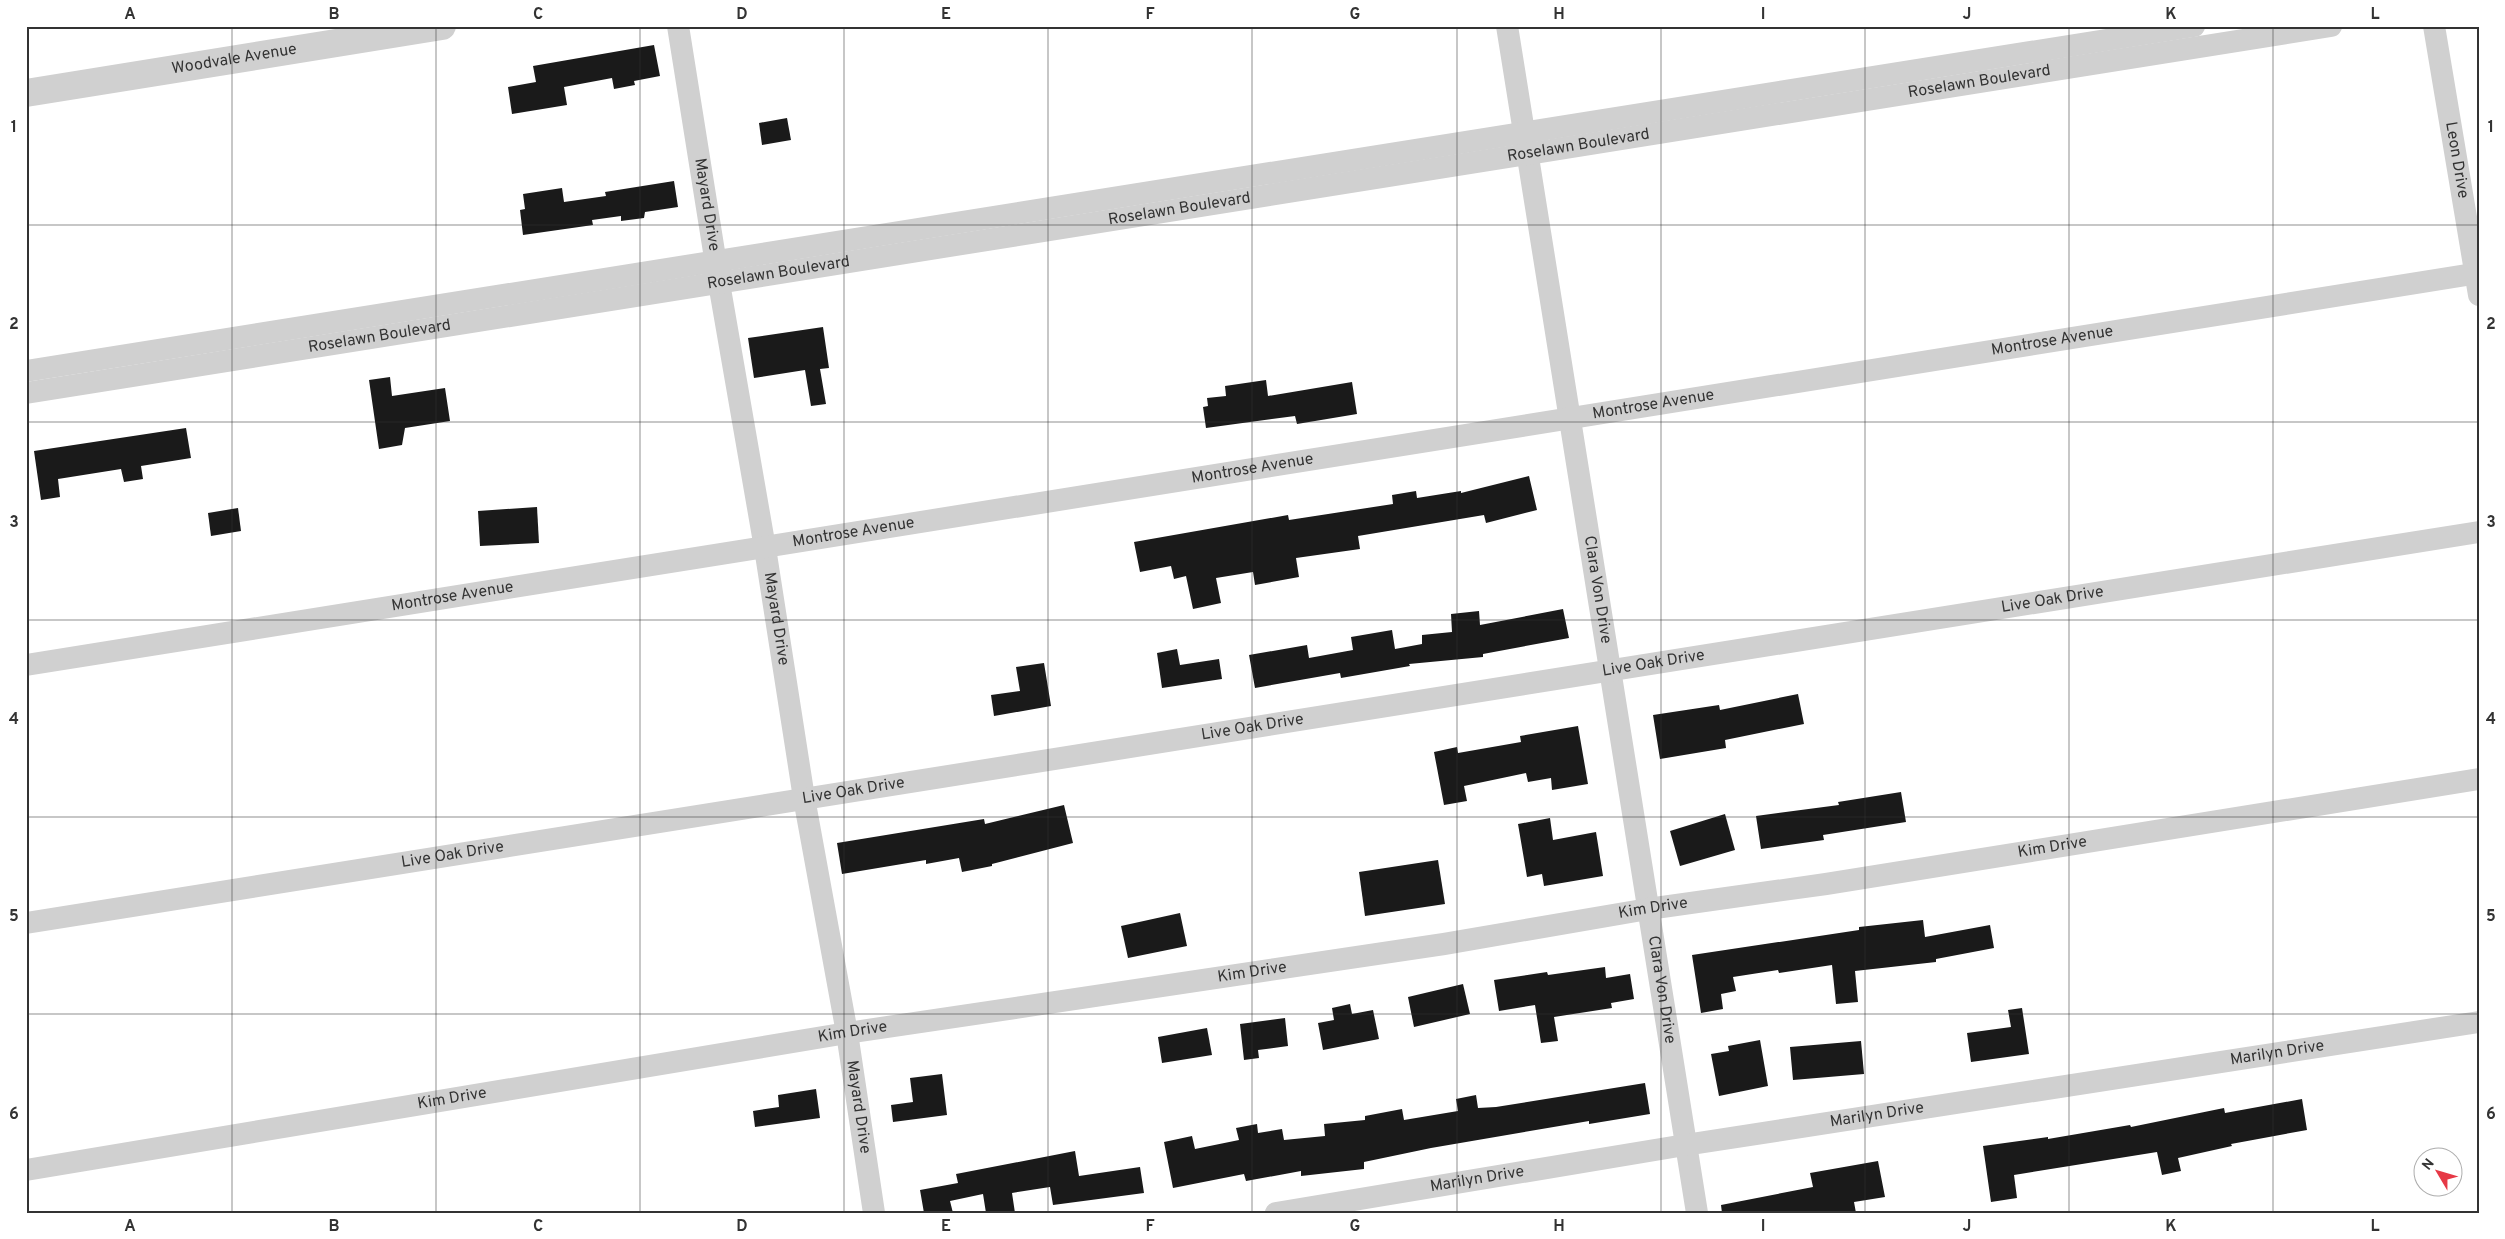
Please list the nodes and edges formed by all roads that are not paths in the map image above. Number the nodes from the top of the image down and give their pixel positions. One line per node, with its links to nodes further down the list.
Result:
1 (442, 26): 7 (street, Woodvale Avenue)
2 (678, 26): 12 (street, Mayard Drive)
3 (1507, 26): 8 (street, Clara Von Drive)
4 (2331, 26): 6 (street, Roselawn Boulevard)
5 (2434, 26): 13 (street, Leon Drive)
6 (2195, 33): 8 (street, Roselawn Boulevard)
7 (26, 93)
8 (1525, 144): 9 (street, Roselawn Boulevard); 21 (street, Clara Von Drive)
9 (1120, 208): 10 (street, Roselawn Boulevard); 11 (street, Roselawn Boulevard)
10 (925, 227): 11 (street); 12 (street, Roselawn Boulevard)
11 (928, 250): 14 (street, Roselawn Boulevard)
12 (715, 260): 14 (street, Mayard Drive); 15 (street, Roselawn Boulevard)
13 (2478, 281): 21 (street, Montrose Avenue)
14 (719, 283): 16 (street, Roselawn Boulevard); 23 (street, Mayard Drive)
15 (480, 298): 16 (street); 17 (street, Roselawn Boulevard)
16 (484, 320): 17 (street, Roselawn Boulevard)
17 (272, 343): 19 (street, Roselawn Boulevard)
18 (26, 371): 19 (street, Roselawn Boulevard)
19 (55, 378): 20 (street, Roselawn Boulevard)
20 (26, 393)
21 (1568, 420): 23 (street, Montrose Avenue); 25 (street, Clara Von Drive)
22 (2479, 532): 25 (street, Live Oak Drive)
23 (765, 548): 24 (street, Montrose Avenue); 27 (street, Mayard Drive)
24 (26, 665)
25 (1610, 669): 27 (street, Live Oak Drive); 28 (street, Clara Von Drive)
26 (2479, 780): 28 (street, Kim Drive)
27 (804, 798): 29 (street, Live Oak Drive); 31 (street, Mayard Drive)
28 (1648, 909): 31 (street, Kim Drive); 32 (street, Clara Von Drive)
29 (26, 923)
30 (2479, 1022): 32 (street, Marilyn Drive)
31 (848, 1033): 33 (street, Kim Drive); 34 (street, Mayard Drive)
32 (1685, 1146): 35 (street, Marilyn Drive); 36 (street, Clara Von Drive)
33 (26, 1170)
34 (874, 1213)
35 (1276, 1213)
36 (1697, 1213)

